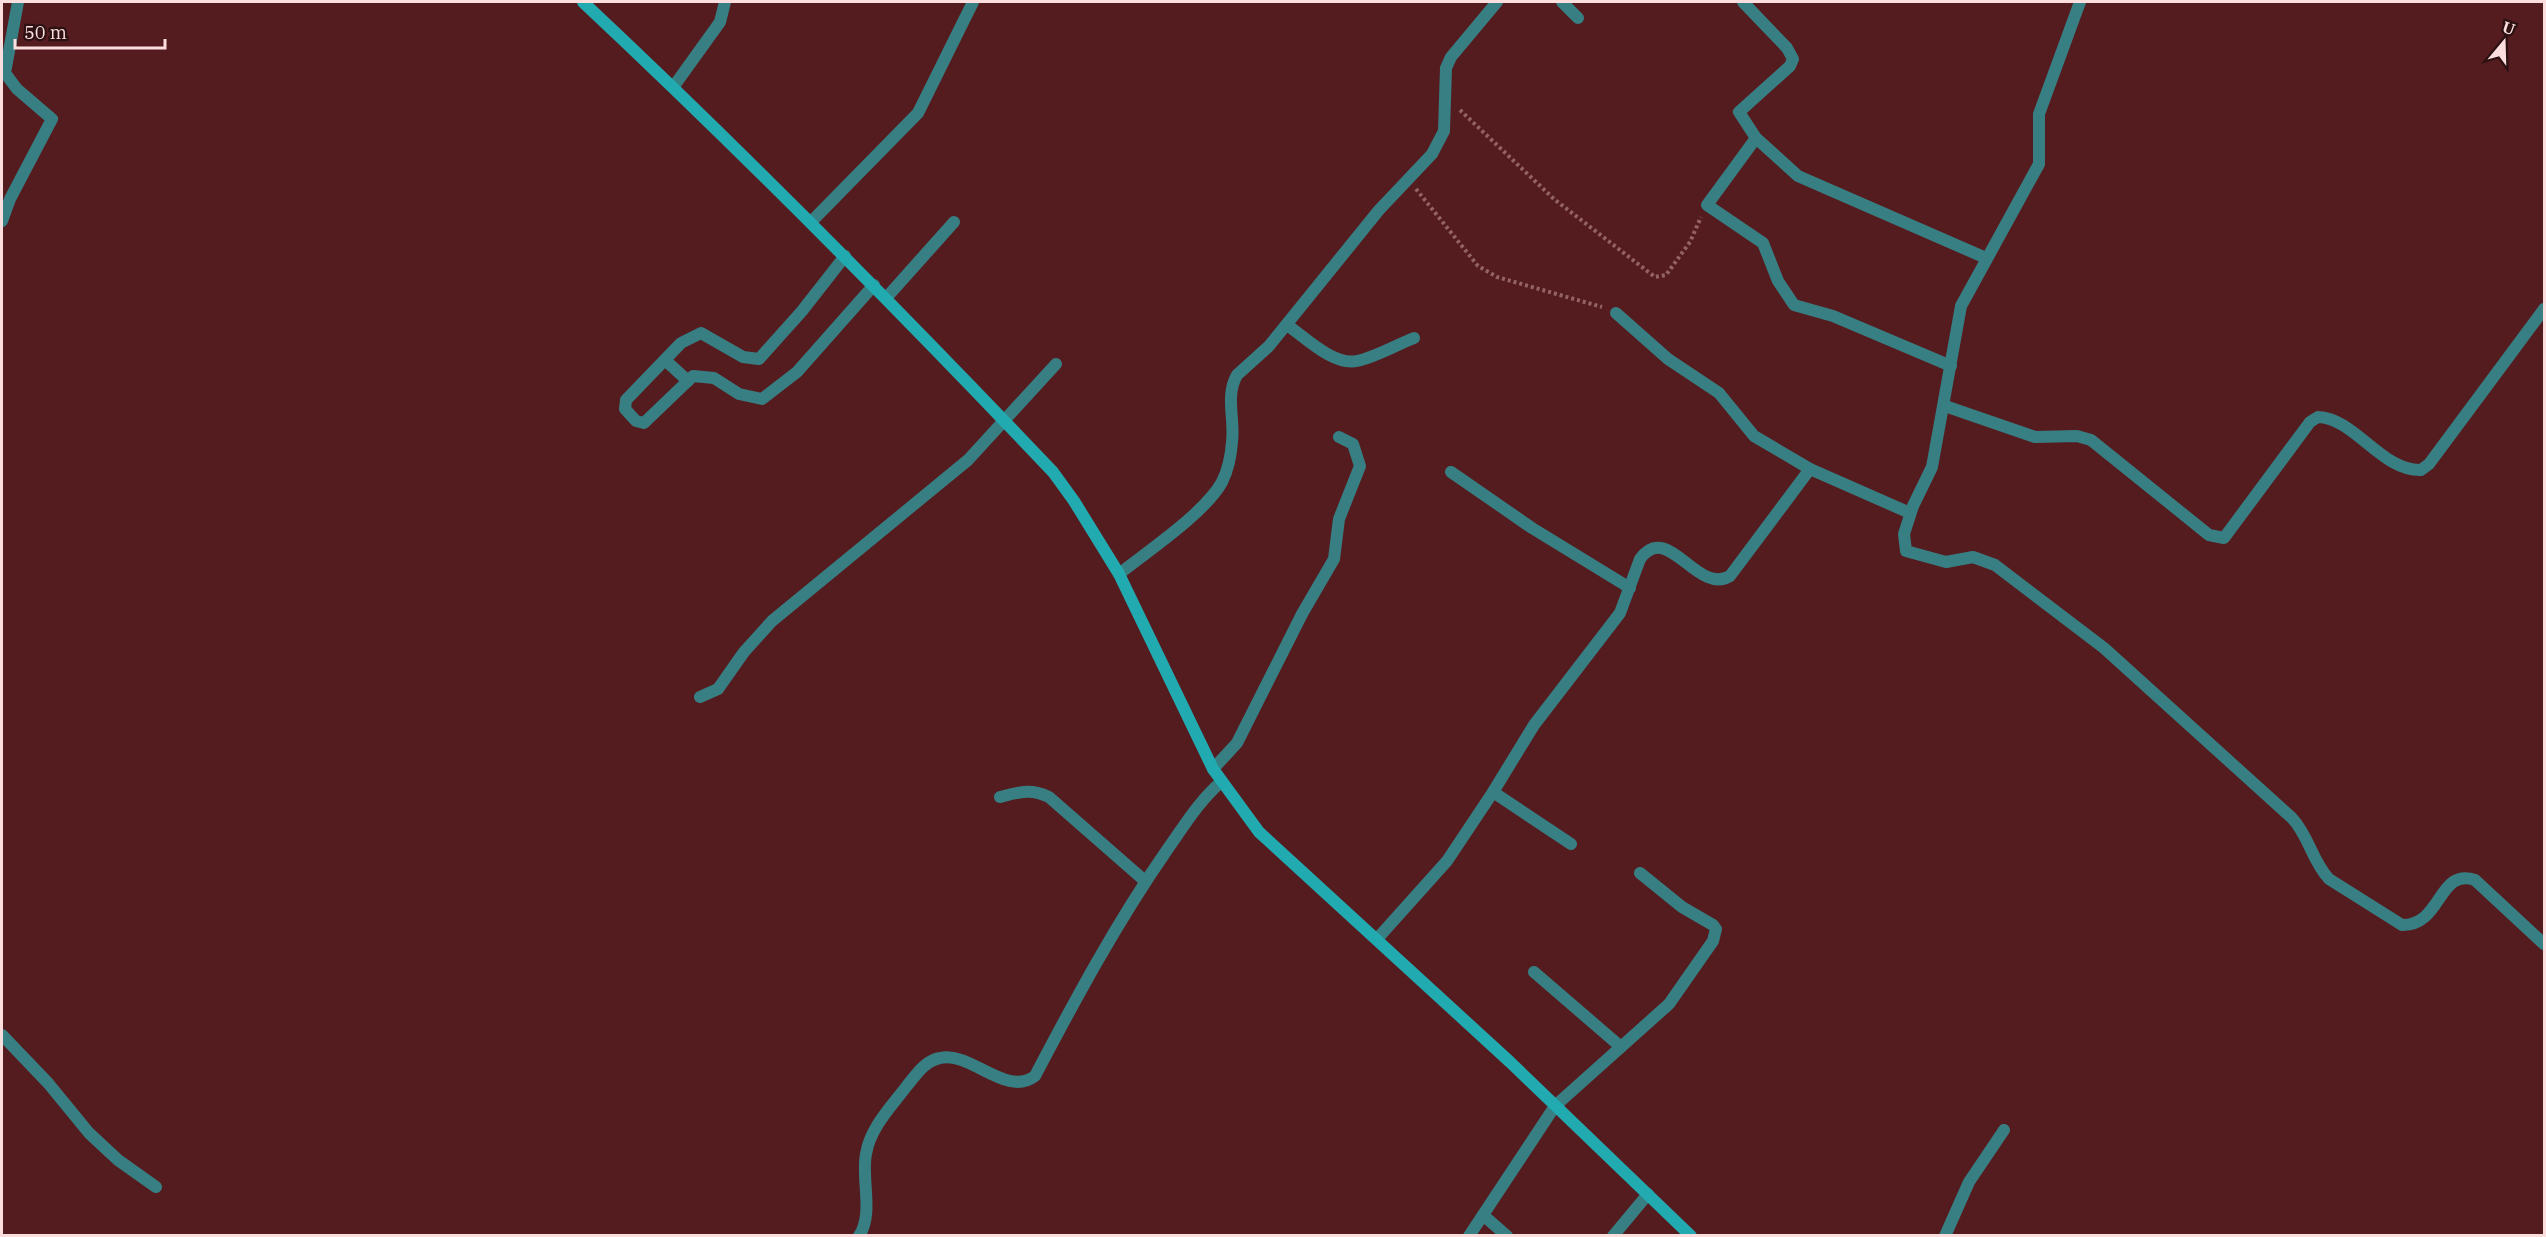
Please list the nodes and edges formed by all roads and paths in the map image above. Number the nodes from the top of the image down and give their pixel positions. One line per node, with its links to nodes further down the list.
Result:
1 (18, 2): 10 (street)
2 (583, 2): 11 (street)
3 (725, 2): 11 (street)
4 (973, 2): 17 (street)
5 (1497, 2): 12 (street)
6 (1562, 2): 9 (street)
7 (1743, 2): 13 (street)
8 (2080, 2): 20 (street)
9 (1578, 18)
10 (3, 72): 16 (street)
11 (674, 86): 17 (street)
12 (1444, 95): 14 (street); 15 (path)
13 (1756, 138): 15 (street); 20 (street)
14 (1408, 179): 24 (path); 25 (street)
15 (1707, 205): 29 (street)
16 (2, 221)
17 (811, 222): 19 (street)
18 (954, 222): 22 (street)
19 (845, 256): 21 (street); 27 (street)
20 (1986, 258): 29 (street)
21 (874, 285): 22 (street); 30 (street)
22 (887, 297): 32 (street)
23 (2544, 309): 31 (street)
24 (1616, 314): 34 (street)
25 (1287, 325): 26 (street); 37 (street)
26 (1414, 338)
27 (665, 360): 30 (street); 30 (street)
28 (1056, 364): 32 (street)
29 (1951, 366): 31 (street)
30 (688, 381)
31 (1945, 406): 36 (street)
32 (1004, 421): 37 (street); 39 (street)
33 (1339, 437): 40 (street)
34 (1810, 470): 36 (street); 38 (street)
35 (1451, 472): 38 (street)
36 (1910, 513): 48 (street)
37 (1119, 574): 40 (street)
38 (1630, 588): 42 (street)
39 (700, 697)
40 (1214, 769): 41 (street)
41 (1221, 782): 46 (street); 47 (street)
42 (1493, 792): 44 (street); 47 (street)
43 (1000, 797): 46 (street)
44 (1570, 844)
45 (1640, 873): 51 (street)
46 (1145, 881): 57 (street)
47 (1377, 939): 52 (street)
48 (2544, 944)
49 (1534, 972): 51 (street)
50 (2, 1035): 54 (street)
51 (1621, 1047): 52 (street)
52 (1555, 1106): 55 (street); 56 (street)
53 (2004, 1130): 62 (street)
54 (156, 1187)
55 (1648, 1194): 60 (street); 61 (street)
56 (1483, 1215): 58 (street); 59 (street)
57 (859, 1236)
58 (1469, 1236)
59 (1507, 1236)
60 (1613, 1236)
61 (1691, 1236)
62 (1945, 1236)

